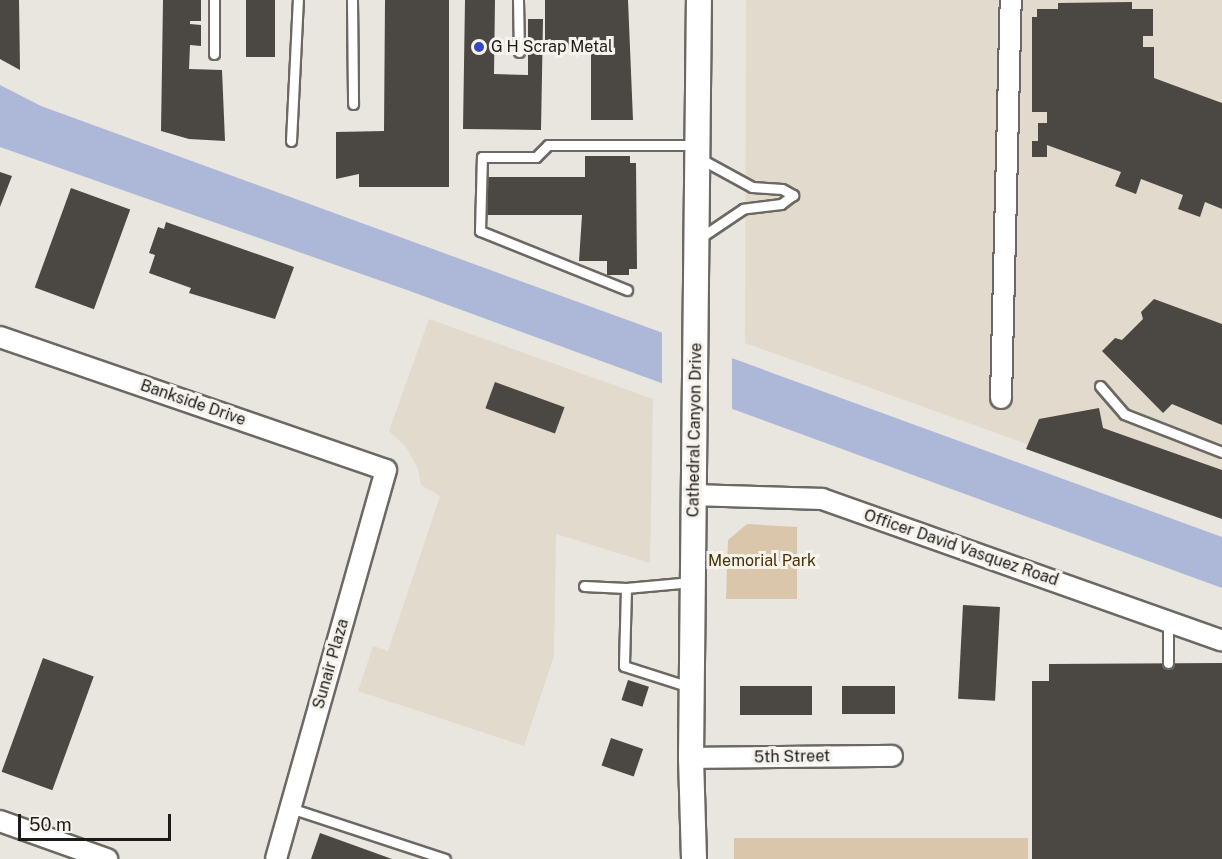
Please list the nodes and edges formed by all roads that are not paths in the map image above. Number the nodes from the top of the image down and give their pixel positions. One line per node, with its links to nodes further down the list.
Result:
1 (214, 0): 8 (lane)
2 (298, 0): 10 (lane)
3 (352, 0): 9 (lane)
4 (518, 0): 7 (lane)
5 (699, 0): 11 (street, Cathedral Canyon Drive)
6 (1011, 0): 16 (street)
7 (519, 52)
8 (214, 54)
9 (352, 104)
10 (291, 141)
11 (699, 152): 12 (street, Cathedral Canyon Drive); 12 (lane); 13 (lane)
12 (699, 239): 19 (street, Cathedral Canyon Drive)
13 (627, 290)
14 (0, 339): 18 (street, Bankside Drive)
15 (1100, 386): 17 (lane)
16 (1001, 398)
17 (1222, 452)
18 (386, 470): 29 (street, Sunair Plaza)
19 (693, 495): 20 (street, Cathedral Canyon Drive); 23 (street, Officer David Vasquez Road)
20 (693, 582): 22 (lane); 26 (street, Cathedral Canyon Drive)
21 (584, 586): 22 (lane)
22 (626, 588): 26 (lane)
23 (1168, 622): 24 (street, Officer David Vasquez Road); 25 (lane)
24 (1222, 641)
25 (1168, 663)
26 (692, 688): 28 (street, Cathedral Canyon Drive)
27 (892, 756): 28 (street, 5th Street)
28 (691, 758): 34 (street, Cathedral Canyon Drive)
29 (290, 808): 32 (street, Sunair Plaza); 33 (lane)
30 (0, 821): 31 (street)
31 (107, 859)
32 (276, 859)
33 (445, 859)
34 (694, 859)

